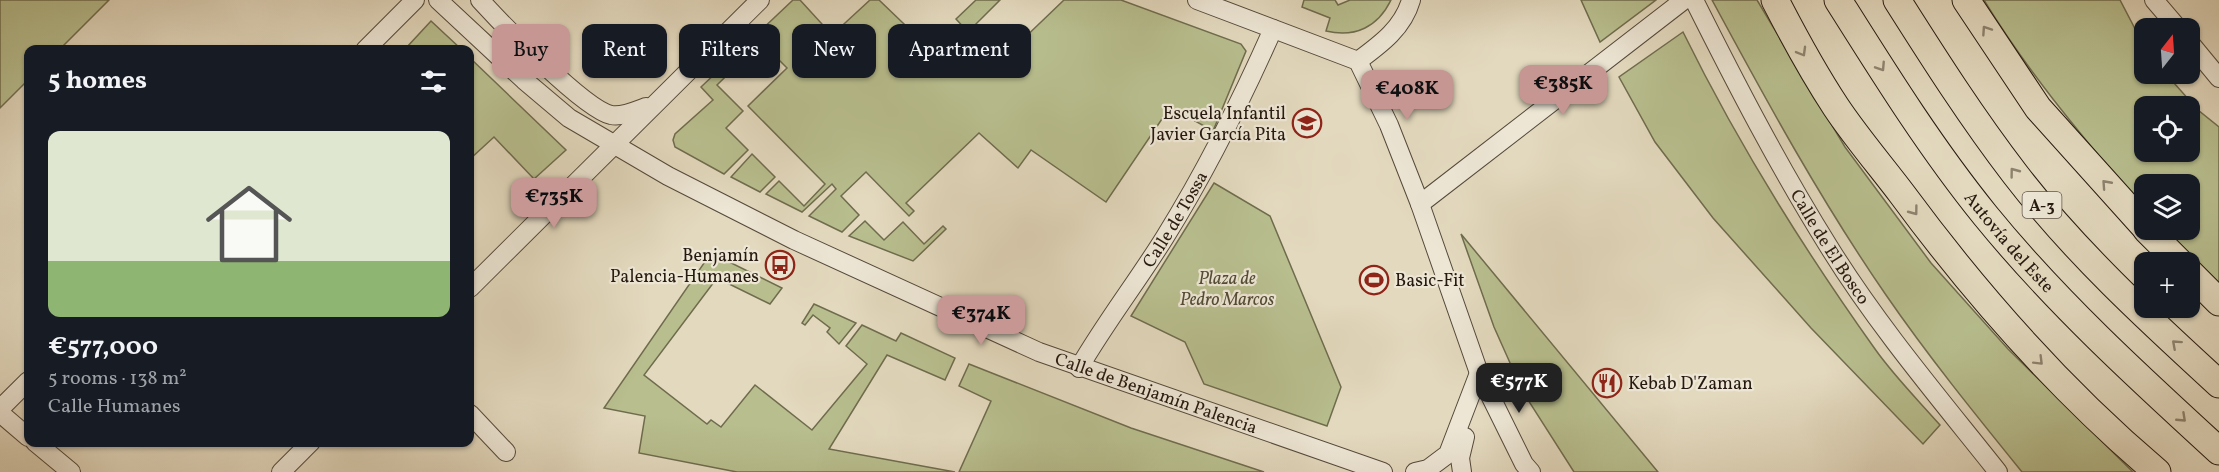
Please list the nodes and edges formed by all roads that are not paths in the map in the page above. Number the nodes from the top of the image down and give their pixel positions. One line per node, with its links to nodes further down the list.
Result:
1 (415, 0): 16 (street)
2 (438, 0): 22 (street, Calle de Benjamín Palencia)
3 (480, 0): 21 (street)
4 (760, 0): 20 (street)
5 (1197, 0): 15 (street)
6 (1411, 0): 18 (street)
7 (1684, 0): 23 (street)
8 (1694, 0): 48 (street, Calle de El Bosco)
9 (1775, 0): 36 (highway, one-way to 36)
10 (1838, 0): 40 (highway, Autovía del Este / A-3, one-way to 40)
11 (1897, 0): 32 (highway, A-3, one-way to 11)
12 (1966, 0): 24 (highway, one-way to 12)
13 (2154, 0): 14 (street)
14 (2169, 18)
15 (1273, 29): 18 (street); 30 (street, Calle de Tossa)
16 (370, 45)
17 (2200, 56): 19 (street)
18 (1358, 61): 23 (street)
19 (2219, 78)
20 (653, 104): 21 (street); 22 (street)
21 (609, 115): 22 (street)
22 (612, 145): 28 (street); 30 (street, Calle de Benjamín Palencia)
23 (1420, 204): 31 (street)
24 (2134, 215)
25 (2158, 240): 26 (highway)
26 (2170, 252)
27 (2200, 283): 29 (highway)
28 (474, 284)
29 (2219, 302)
30 (1079, 368): 44 (street, Calle de Benjamín Palencia)
31 (1479, 374): 45 (street); 46 (street); 47 (street)
32 (2219, 384)
33 (24, 385): 34 (street)
34 (0, 411): 37 (street)
35 (474, 418): 41 (street)
36 (2103, 426): 49 (highway); 50 (highway)
37 (24, 433)
38 (41, 447): 42 (street)
39 (306, 447): 43 (street)
40 (2219, 451)
41 (506, 452)
42 (71, 472)
43 (281, 472)
44 (1383, 472)
45 (1415, 472)
46 (1462, 472)
47 (1530, 472)
48 (1998, 472)
49 (2148, 472)
50 (2157, 472)

